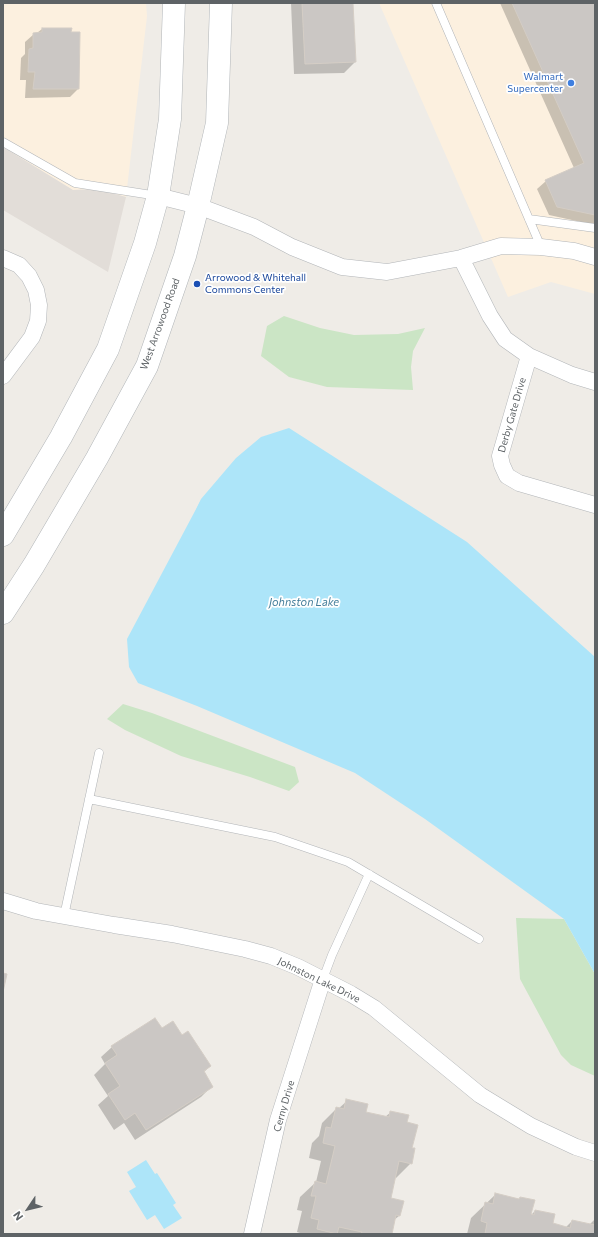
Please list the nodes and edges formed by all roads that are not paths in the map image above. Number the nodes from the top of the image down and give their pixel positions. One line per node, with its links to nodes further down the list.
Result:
1 (174, 3): 5 (main road)
2 (221, 3): 6 (main road, West Arrowood Road)
3 (436, 3): 7 (lane)
4 (3, 142): 5 (lane)
5 (158, 196): 6 (street); 17 (main road)
6 (198, 206): 12 (street); 18 (main road, West Arrowood Road)
7 (529, 219): 8 (lane); 9 (lane)
8 (595, 228)
9 (541, 247): 10 (street); 12 (street)
10 (595, 257)
11 (3, 258): 14 (street)
12 (461, 258): 13 (street)
13 (529, 356): 15 (street); 16 (street, Derby Gate Drive)
14 (3, 376)
15 (595, 382)
16 (595, 506)
17 (3, 535)
18 (3, 613)
19 (99, 753): 20 (lane)
20 (89, 799): 21 (lane); 23 (lane)
21 (369, 874): 24 (lane); 25 (lane)
22 (3, 901): 23 (street, Johnston Lake Drive)
23 (64, 916): 25 (street, Johnston Lake Drive)
24 (479, 939)
25 (323, 979): 26 (street, Johnston Lake Drive); 27 (street, Cerny Drive)
26 (595, 1153)
27 (252, 1234)

